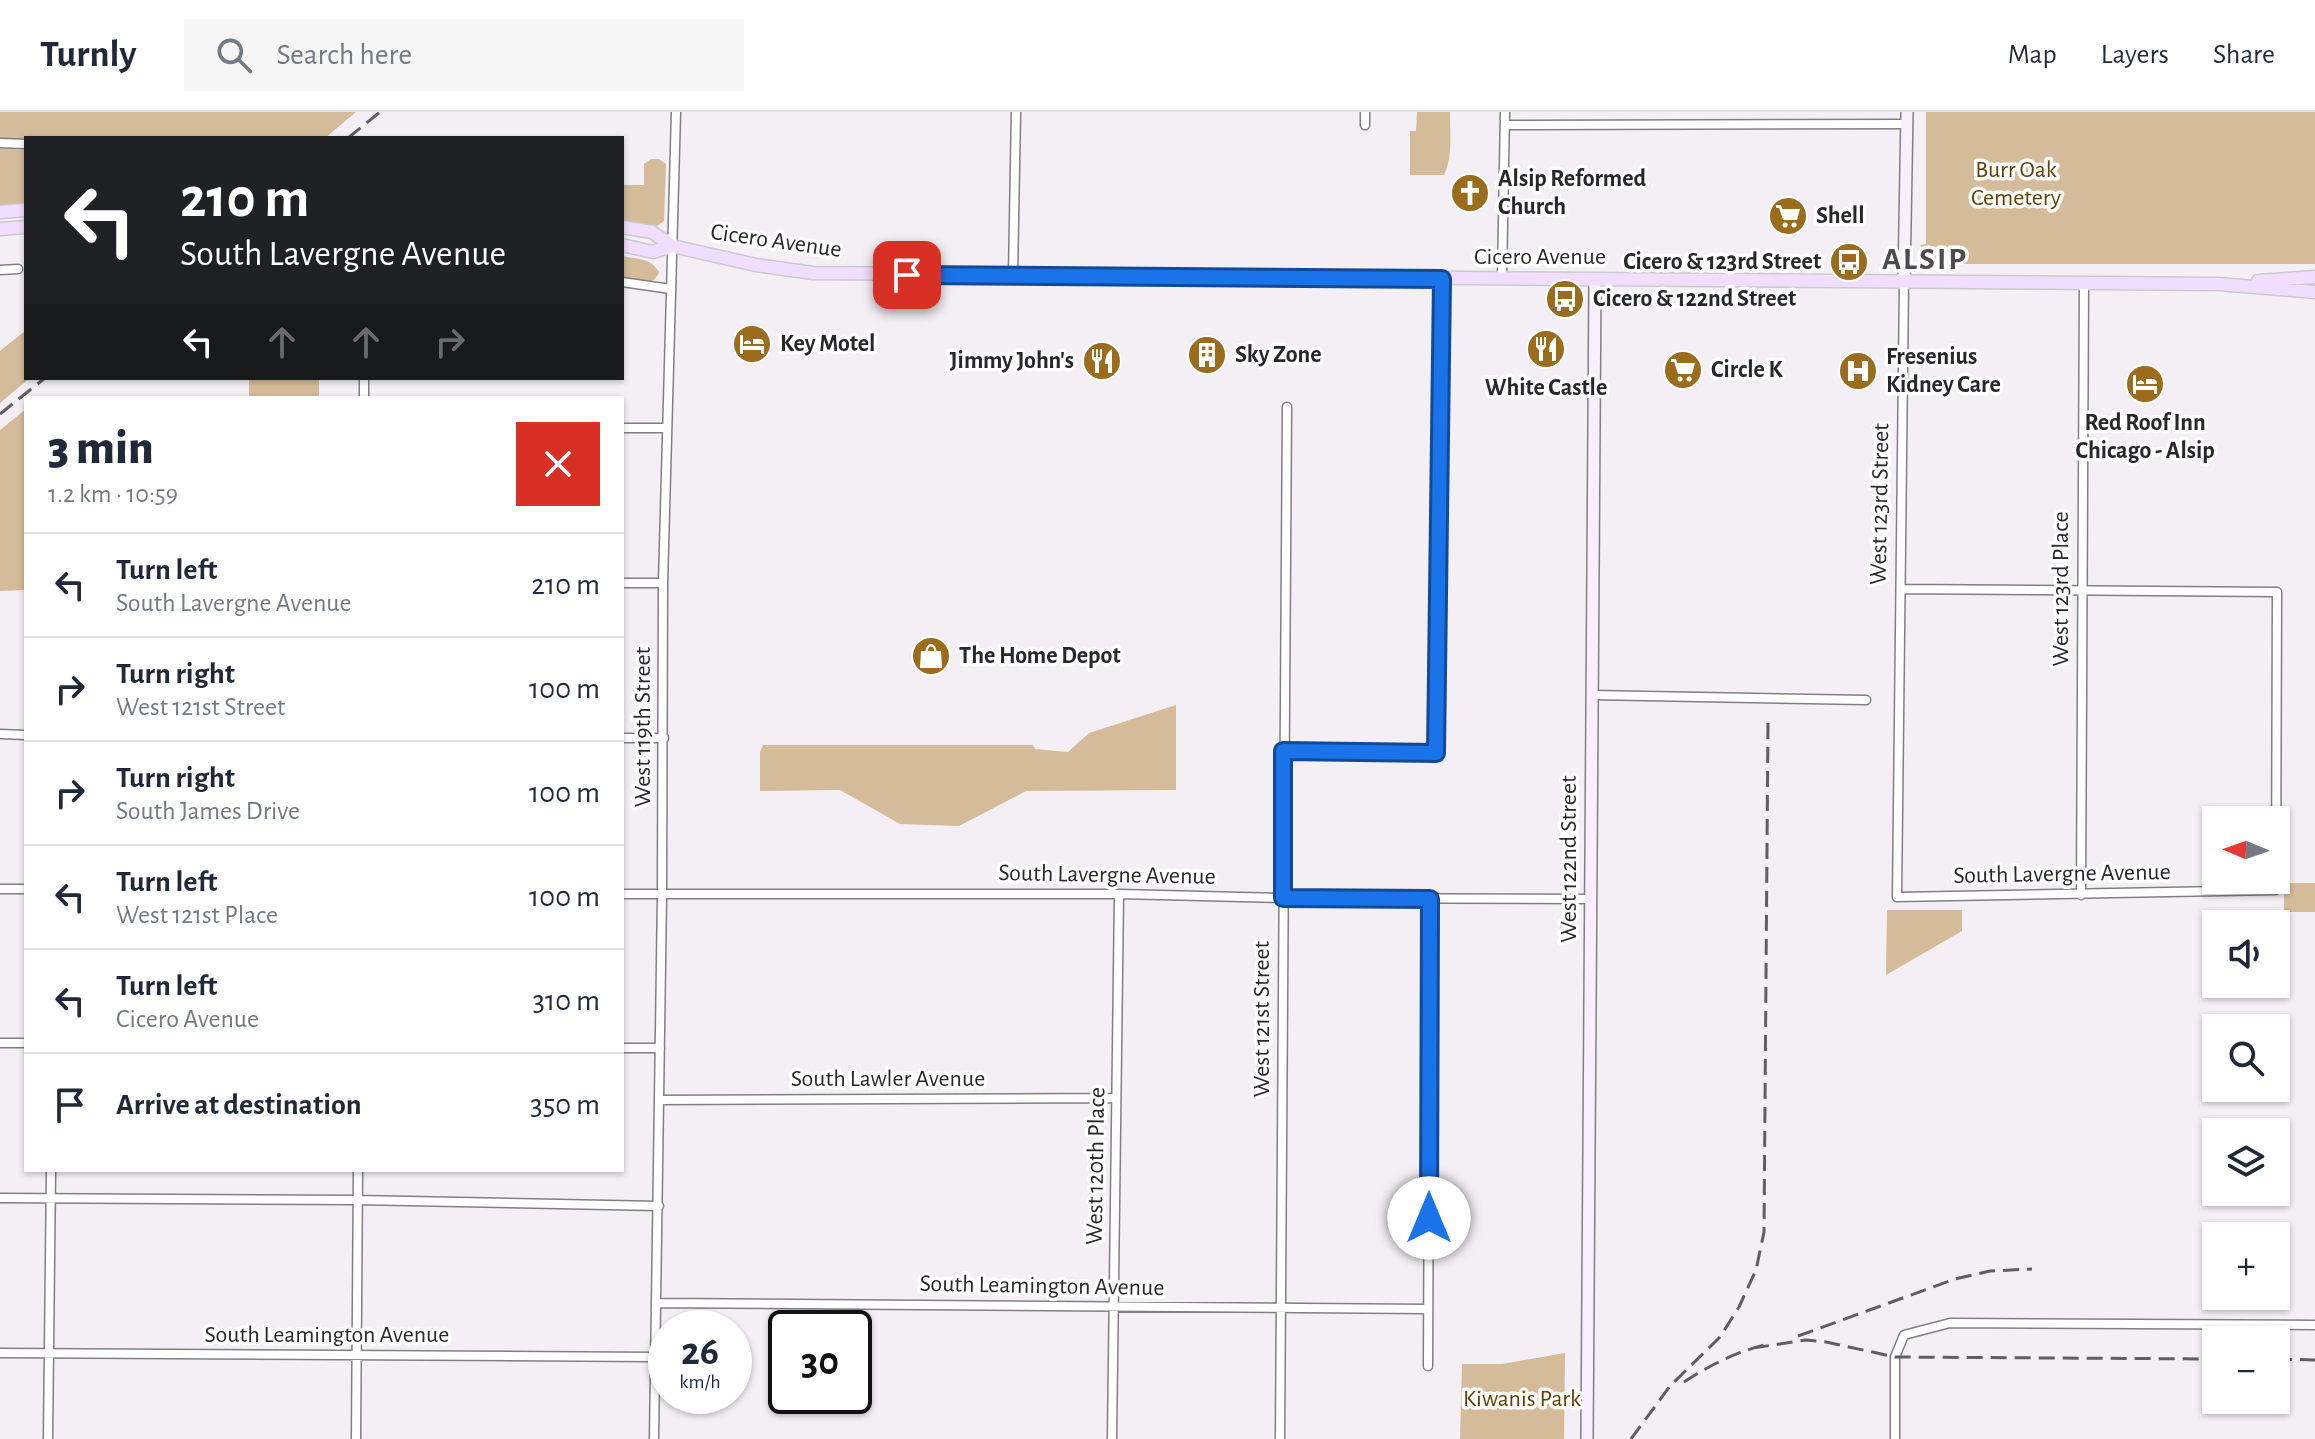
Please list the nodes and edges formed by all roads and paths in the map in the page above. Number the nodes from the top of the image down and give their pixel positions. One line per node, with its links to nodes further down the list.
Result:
1 (676, 112): 16 (street, West 119th Street)
2 (1016, 112): 19 (street)
3 (1365, 112): 6 (street)
4 (1505, 112): 7 (street)
5 (1906, 118): 7 (street); 24 (street, West 123rd Street)
6 (1365, 125)
7 (1505, 125): 22 (street)
8 (0, 143): 9 (street)
9 (24, 144)
10 (24, 210): 11 (main road)
11 (0, 212)
12 (24, 227): 14 (main road)
13 (624, 227): 16 (main road, Cicero Avenue)
14 (0, 229)
15 (624, 245): 16 (main road, Cicero Avenue)
16 (672, 246): 19 (main road, Cicero Avenue); 28 (street, West 119th Street)
17 (18, 269): 18 (street)
18 (0, 270)
19 (1013, 275): 21 (main road, Cicero Avenue)
20 (2315, 277): 27 (main road, Cicero Avenue)
21 (1442, 279): 22 (main road, Cicero Avenue); 43 (street)
22 (1502, 279): 23 (main road, Cicero Avenue)
23 (1595, 280): 24 (main road, Cicero Avenue); 37 (street, West 122nd Street)
24 (1904, 281): 26 (main road, Cicero Avenue); 35 (street, West 123rd Street)
25 (624, 282): 28 (street)
26 (2084, 282): 27 (main road, Cicero Avenue); 36 (street, West 123rd Place)
27 (2219, 284): 29 (main road, Cicero Avenue)
28 (671, 289): 32 (street, West 119th Street)
29 (2315, 292)
30 (1287, 407): 43 (street, West 121st Street)
31 (624, 428): 32 (street)
32 (667, 428): 34 (street, West 119th Street)
33 (624, 583): 34 (street)
34 (663, 583): 42 (street, West 119th Street)
35 (1901, 589): 36 (street); 50 (street, West 123rd Street)
36 (2081, 590): 49 (street, West 123rd Place); 49 (street, South Lavergne Avenue)
37 (1592, 695): 38 (street); 53 (street, West 122nd Street)
38 (1866, 700)
39 (0, 734): 40 (street)
40 (24, 735)
41 (624, 738): 42 (street)
42 (664, 738): 48 (street, West 119th Street)
43 (1283, 751): 51 (street, West 121st Street)
44 (0, 889): 45 (street)
45 (24, 889)
46 (624, 894): 48 (street, South Lavergne Avenue)
47 (1119, 894): 48 (street, South Lavergne Avenue); 51 (street, South Lavergne Avenue); 58 (street, West 120th Place)
48 (662, 895): 57 (street, West 119th Street)
49 (2081, 895): 50 (street, South Lavergne Avenue)
50 (1897, 897)
51 (1283, 898): 52 (street, South Lavergne Avenue); 68 (street, West 121st Street)
52 (1430, 899): 53 (street, South Lavergne Avenue); 69 (street)
53 (1591, 899): 83 (street, West 122nd Street)
54 (0, 1043): 55 (street)
55 (24, 1043)
56 (624, 1048): 57 (street)
57 (660, 1048): 59 (street, West 119th Street)
58 (1116, 1098): 59 (street, South Lawler Avenue); 67 (street, West 120th Place)
59 (660, 1100): 65 (street, West 119th Street)
60 (51, 1172): 63 (street)
61 (358, 1172): 64 (street)
62 (0, 1198): 63 (street)
63 (51, 1198): 64 (street); 73 (street)
64 (357, 1200): 65 (street); 74 (street)
65 (659, 1206): 66 (street, West 119th Street)
66 (656, 1303): 67 (street, South Leamington Avenue); 70 (street, West 119th Street)
67 (1115, 1307): 68 (street, South Leamington Avenue); 81 (street, West 120th Place)
68 (1280, 1308): 69 (street, South Leamington Avenue); 82 (street, West 121st Street)
69 (1428, 1309): 76 (street)
70 (656, 1310)
71 (2315, 1325): 84 (street)
72 (0, 1353): 73 (street, South Leamington Avenue)
73 (49, 1353): 74 (street, South Leamington Avenue); 78 (street)
74 (357, 1355): 75 (street, South Leamington Avenue); 79 (street)
75 (648, 1357)
76 (1428, 1366)
77 (654, 1414): 80 (street, West 119th Street)
78 (48, 1439)
79 (356, 1439)
80 (654, 1439)
81 (1112, 1439)
82 (1280, 1439)
83 (1587, 1439)
84 (1895, 1439)

